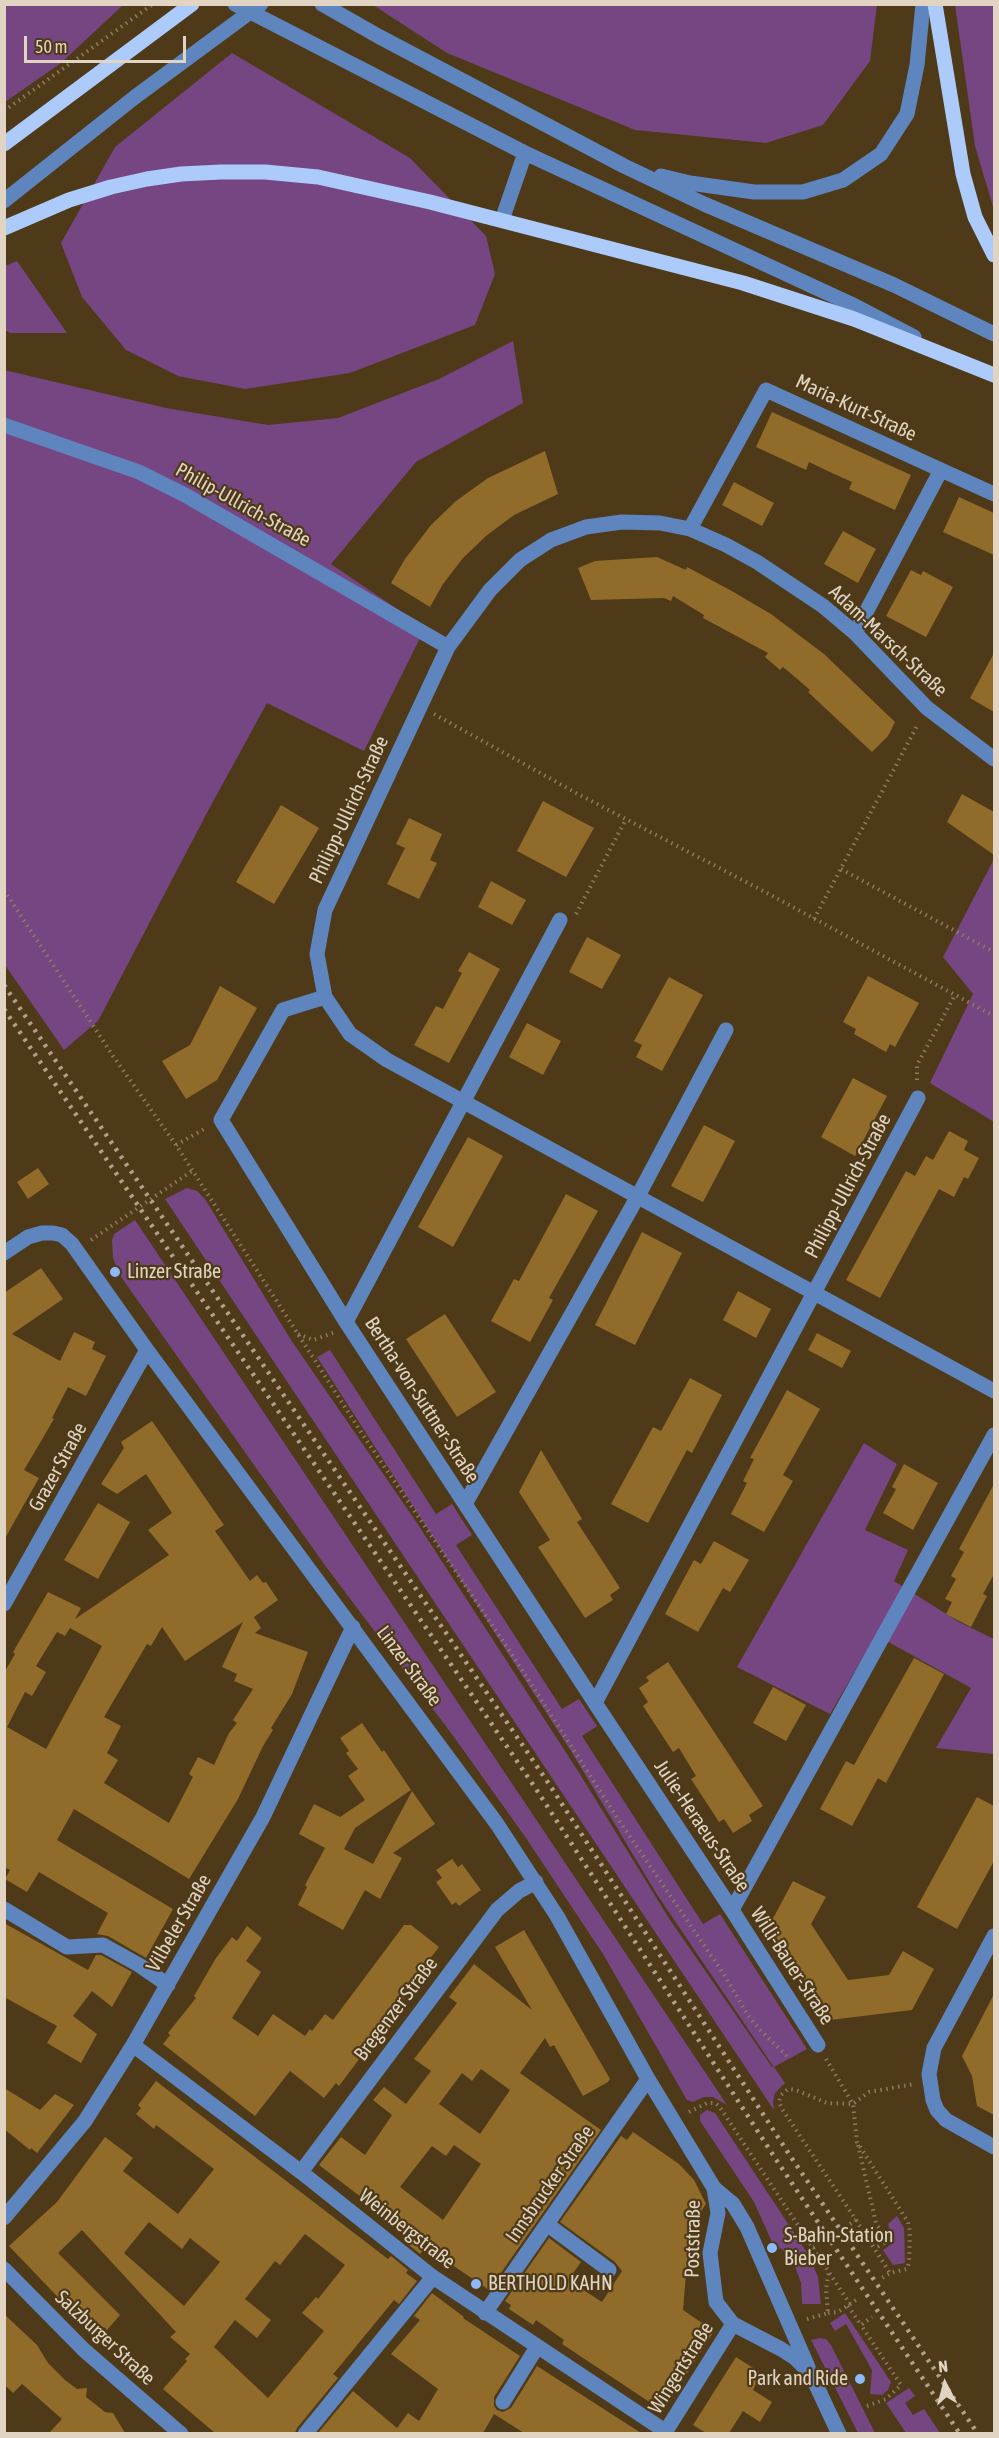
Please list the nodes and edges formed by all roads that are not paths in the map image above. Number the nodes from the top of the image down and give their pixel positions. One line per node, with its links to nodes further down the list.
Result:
1 (192, 4): 7 (main road)
2 (235, 4): 8 (street)
3 (261, 4): 10 (street)
4 (322, 4): 9 (street)
5 (923, 4): 9 (street)
6 (935, 4): 13 (main road)
7 (4, 144)
8 (525, 153): 11 (street); 15 (street)
9 (624, 166): 14 (street)
10 (4, 201)
11 (502, 220): 12 (main road); 15 (main road)
12 (4, 228)
13 (994, 255)
14 (994, 334)
15 (953, 358): 16 (main road)
16 (994, 375)
17 (4, 425): 22 (street, Philip-Ullrich-Straße)
18 (941, 470): 19 (street, Maria-Kurt-Straße); 20 (street, Maria-Kurt-Straße); 21 (street)
19 (994, 494)
20 (690, 529): 21 (street, Adam-Marsch-Straße); 22 (street, Adam-Marsch-Straße)
21 (855, 633): 23 (street, Adam-Marsch-Straße)
22 (448, 647): 25 (street, Philipp-Ullrich-Straße)
23 (994, 759)
24 (560, 920): 28 (street)
25 (325, 996): 28 (street, Philipp-Ullrich-Straße); 32 (street)
26 (726, 1030): 29 (street)
27 (918, 1098): 31 (street, Philipp-Ullrich-Straße)
28 (464, 1102): 29 (street, Philipp-Ullrich-Straße); 32 (street, Bertha-von-Suttner-Straße)
29 (638, 1196): 31 (street, Philipp-Ullrich-Straße); 36 (street, Bertha-von-Suttner-Straße)
30 (4, 1253): 33 (street, Linzer Straße)
31 (815, 1293): 34 (street, Philipp-Ullrich-Straße); 39 (street)
32 (346, 1322): 36 (street, Bertha-von-Suttner-Straße)
33 (147, 1350): 37 (street, Grazer Straße); 38 (street, Linzer Straße)
34 (994, 1391)
35 (994, 1435): 42 (street, Julie-Heraeus-Straße)
36 (465, 1504): 39 (street, Julie-Heraeus-Straße)
37 (4, 1604)
38 (353, 1627): 40 (street, Linzer Straße); 44 (street, Vilbeler Straße)
39 (595, 1703): 42 (street, Julie-Heraeus-Straße)
40 (536, 1882): 47 (street, Linzer Straße); 49 (street, Bregenzer Straße)
41 (4, 1910): 44 (street)
42 (732, 1910): 46 (street, Willi-Bauer-Straße)
43 (994, 1936): 48 (street)
44 (168, 1985): 45 (street, Vilbeler Straße)
45 (133, 2045): 49 (street, Weinbergstraße); 51 (street, Vilbeler Straße)
46 (818, 2045)
47 (648, 2079): 50 (street, Poststraße); 52 (street, Innsbrucker Straße)
48 (994, 2147)
49 (301, 2172): 55 (street, Weinbergstraße)
50 (714, 2188): 57 (street, Poststraße); 59 (street)
51 (4, 2218)
52 (548, 2225): 54 (street); 56 (street, Innsbrucker Straße)
53 (4, 2270): 62 (street, Salzburger Straße)
54 (609, 2270)
55 (433, 2277): 56 (street, Weinbergstraße); 63 (street)
56 (485, 2313): 58 (street, Weinbergstraße)
57 (733, 2324): 59 (street, Poststraße); 61 (street, Wingertstraße)
58 (537, 2347): 60 (street); 61 (street, Weinbergstraße)
59 (811, 2374): 64 (street, Poststraße)
60 (503, 2402)
61 (664, 2432)
62 (181, 2433)
63 (305, 2433)
64 (839, 2433)

